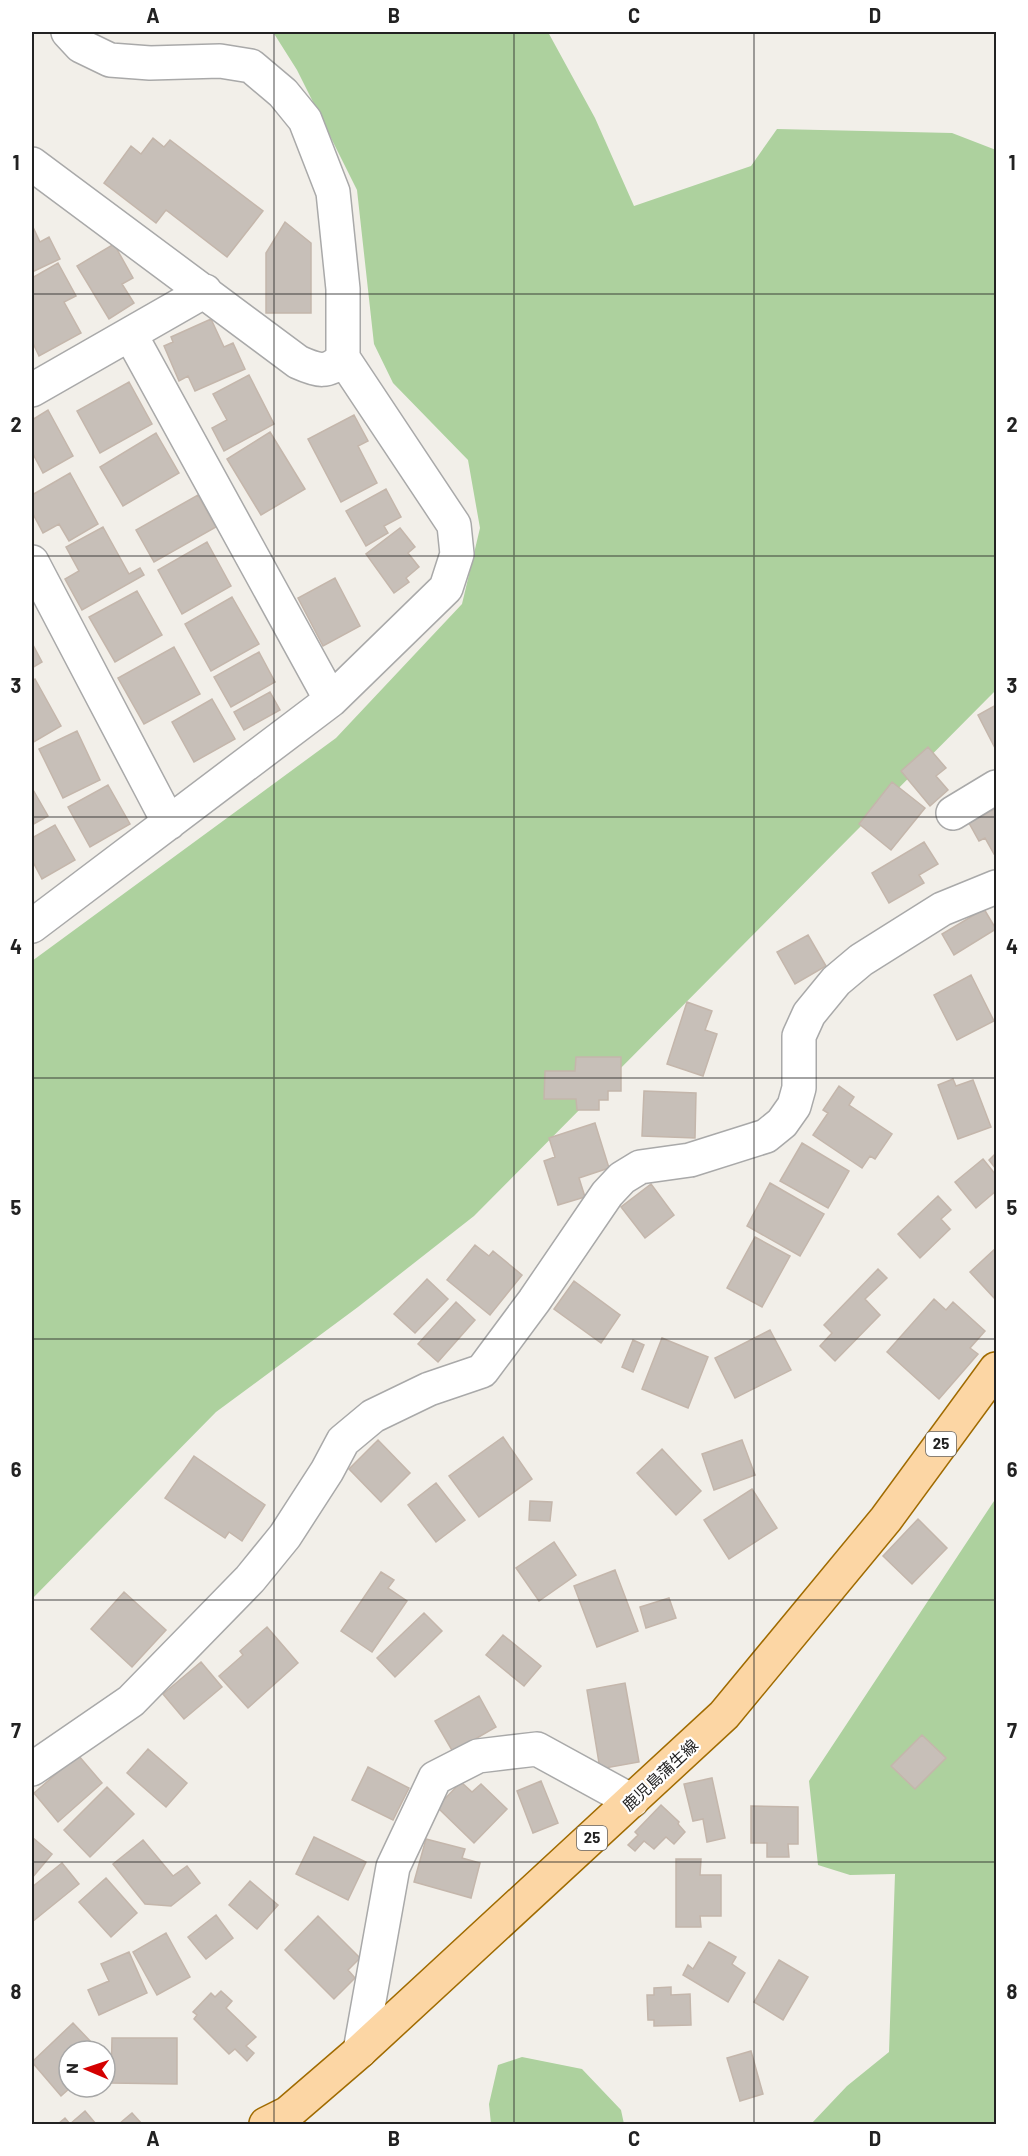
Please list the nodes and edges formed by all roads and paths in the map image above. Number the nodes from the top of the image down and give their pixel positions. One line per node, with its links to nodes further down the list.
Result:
1 (68, 32): 5 (street)
2 (32, 164): 3 (street)
3 (205, 291): 4 (street); 5 (street)
4 (130, 334): 6 (street); 8 (street)
5 (344, 358): 8 (street)
6 (32, 390)
7 (32, 562): 11 (street)
8 (331, 700): 11 (street)
9 (996, 787): 10 (street)
10 (953, 813)
11 (169, 823): 13 (street)
12 (996, 887): 15 (street)
13 (32, 926)
14 (996, 1369): 16 (main road, 鹿児島蒲生線 / 25)
15 (32, 1769)
16 (632, 1801): 17 (main road, 鹿児島蒲生線 / 25); 17 (street)
17 (360, 2051): 18 (main road, 鹿児島蒲生線 / 25)
18 (266, 2124)

